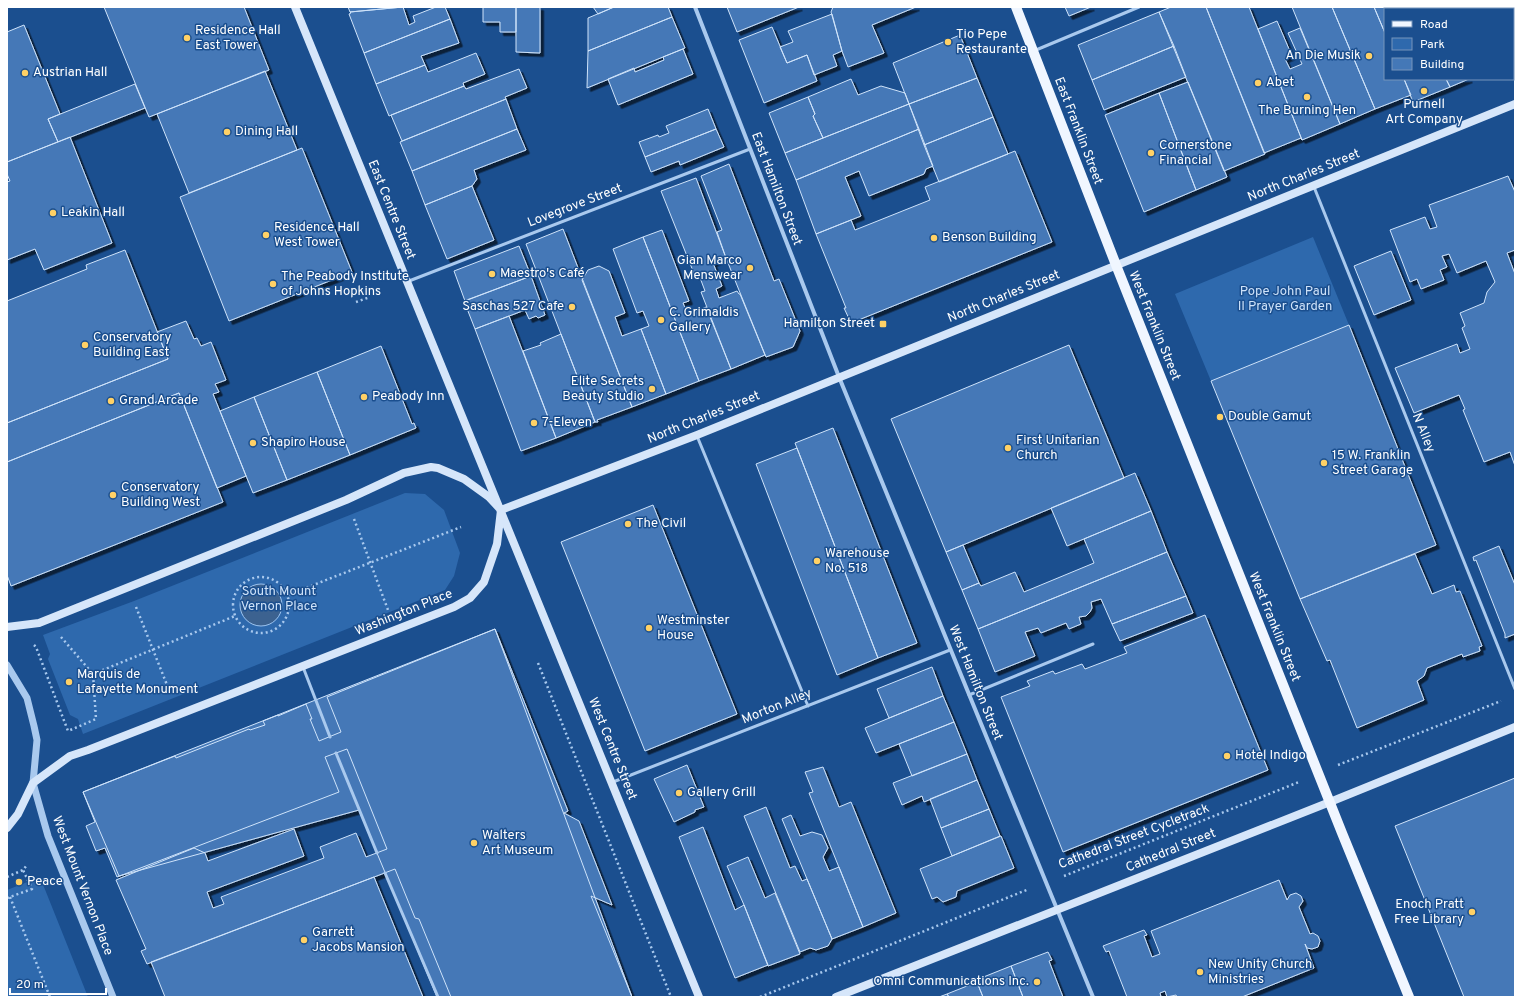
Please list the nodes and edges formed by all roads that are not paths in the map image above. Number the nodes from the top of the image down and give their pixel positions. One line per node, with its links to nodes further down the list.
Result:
1 (295, 7): 10 (main road, East Centre Street)
2 (695, 7): 7 (street, East Hamilton Street)
3 (1016, 7): 5 (main road, East Franklin Street)
4 (1139, 7): 5 (lane)
5 (1034, 51): 9 (main road, East Franklin Street)
6 (1515, 104): 8 (main road, North Charles Street)
7 (750, 149): 10 (lane, Lovegrove Street); 11 (street, East Hamilton Street)
8 (1313, 185): 9 (main road, North Charles Street); 19 (lane, N Alley)
9 (1116, 265): 11 (main road, North Charles Street); 27 (main road, West Franklin Street)
10 (407, 282): 13 (main road, East Centre Street)
11 (839, 377): 12 (main road, North Charles Street); 16 (street, West Hamilton Street)
12 (697, 434): 13 (main road, North Charles Street); 21 (lane)
13 (501, 510): 14 (main road); 18 (main road, Washington Place); 26 (main road, West Centre Street)
14 (7, 627)
15 (1093, 644): 20 (lane)
16 (950, 650): 20 (street, West Hamilton Street); 21 (lane, Morton Alley)
17 (7, 665): 25 (street)
18 (302, 666): 23 (lane); 25 (main road, Washington Place)
19 (1515, 689)
20 (969, 695): 31 (street, West Hamilton Street)
21 (808, 706): 26 (lane, Morton Alley)
22 (1515, 727): 27 (main road, Cathedral Street)
23 (330, 736)
24 (336, 753): 29 (lane)
25 (33, 783): 28 (main road, Washington Place); 32 (street, West Mount Vernon Place)
26 (612, 783): 34 (main road, West Centre Street)
27 (1330, 802): 31 (main road, Cathedral Street); 37 (main road, West Franklin Street)
28 (7, 828)
29 (377, 853)
30 (385, 873): 33 (lane)
31 (1057, 910): 35 (main road, Cathedral Street); 36 (street, West Hamilton Street)
32 (113, 997)
33 (438, 997)
34 (700, 997)
35 (836, 997)
36 (1093, 997)
37 (1409, 997)

